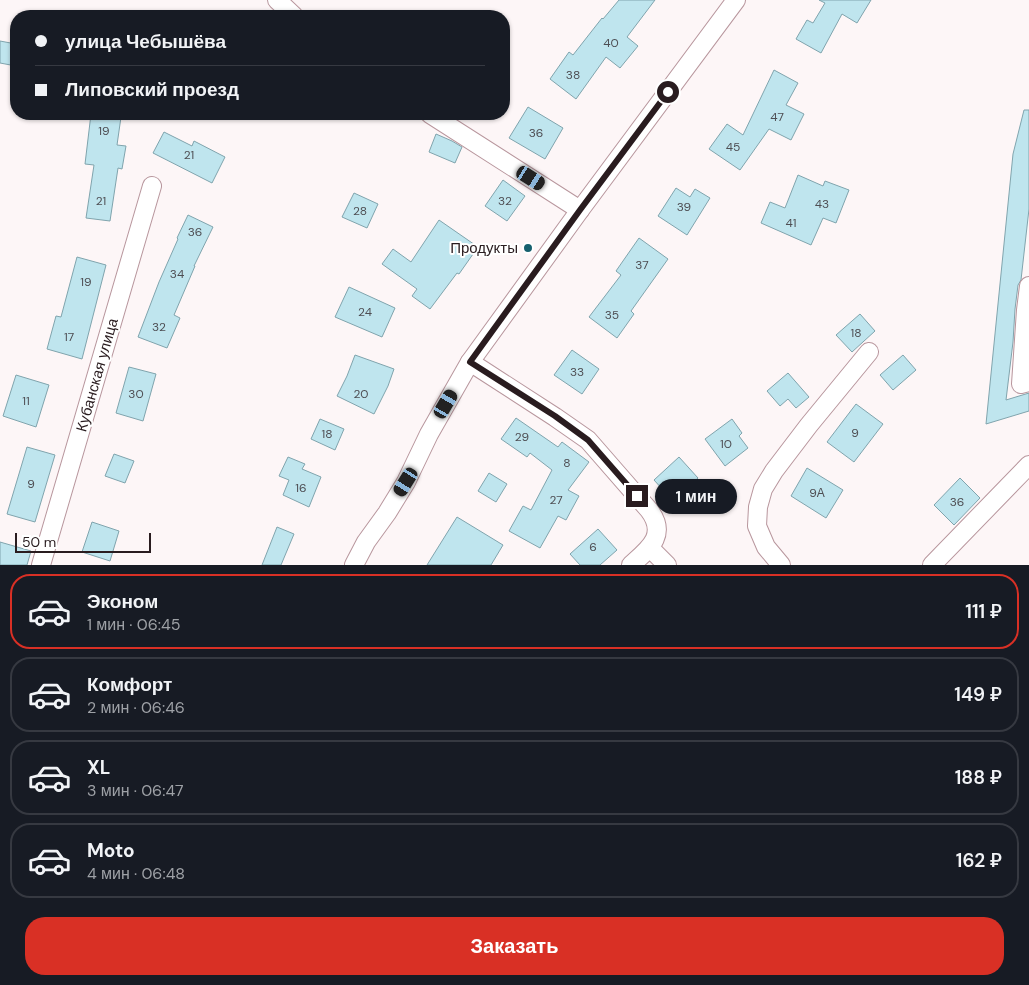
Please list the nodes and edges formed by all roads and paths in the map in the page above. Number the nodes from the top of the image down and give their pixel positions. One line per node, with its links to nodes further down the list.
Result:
1 (276, 0): 3 (street)
2 (736, 0): 6 (street)
3 (287, 10)
4 (439, 120): 6 (street)
5 (152, 186): 13 (street, Кубанская улица)
6 (580, 210): 9 (street)
7 (1029, 286): 10 (street)
8 (869, 352): 17 (street)
9 (470, 362): 12 (street); 14 (street)
10 (1029, 382)
11 (1029, 464): 18 (street)
12 (650, 548): 15 (street); 16 (street)
13 (41, 565)
14 (354, 565)
15 (631, 565)
16 (667, 565)
17 (781, 565)
18 (932, 565)

